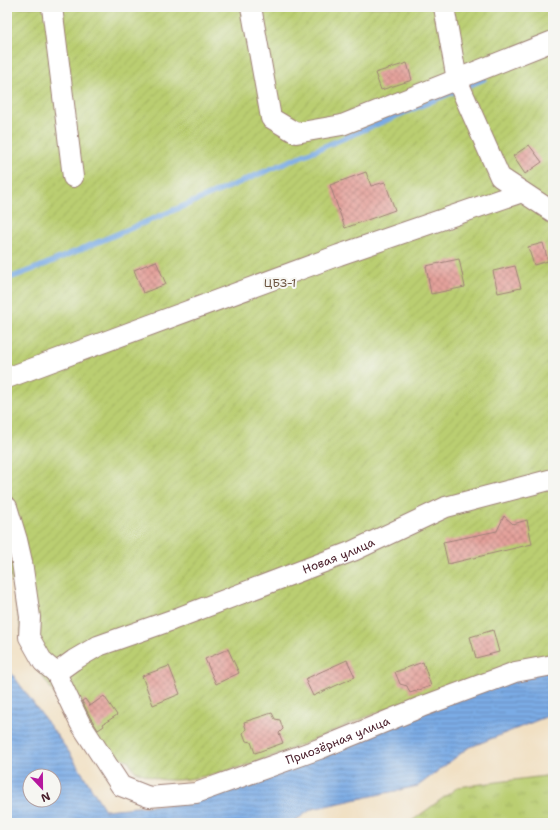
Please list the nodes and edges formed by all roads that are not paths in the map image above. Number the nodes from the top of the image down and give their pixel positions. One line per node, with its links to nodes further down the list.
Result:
1 (52, 7): 6 (street)
2 (251, 7): 5 (street)
3 (444, 7): 5 (street)
4 (553, 41): 5 (street)
5 (457, 80): 7 (street)
6 (73, 177)
7 (522, 192): 8 (street); 9 (street)
8 (553, 212)
9 (7, 378)
10 (553, 479): 13 (street, Новая улица)
11 (7, 506): 13 (street)
12 (553, 665): 13 (street, Приозёрная улица)
13 (56, 673)

